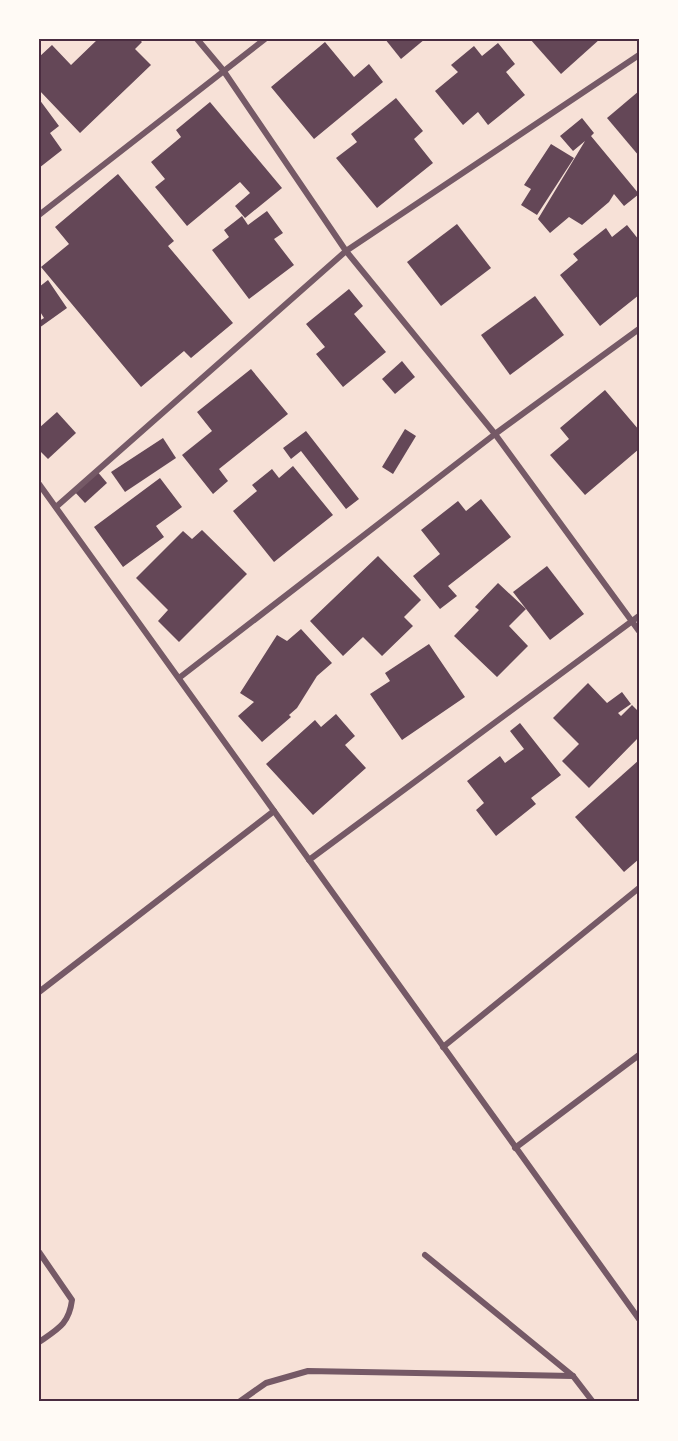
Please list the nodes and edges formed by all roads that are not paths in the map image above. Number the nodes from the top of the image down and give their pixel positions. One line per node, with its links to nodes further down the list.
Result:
1 (197, 39): 4 (street)
2 (265, 39): 4 (street)
3 (639, 55): 6 (street)
4 (223, 70): 5 (street); 6 (street)
5 (39, 214)
6 (346, 251): 8 (street); 10 (street)
7 (639, 329): 8 (street)
8 (495, 434): 12 (street); 14 (street)
9 (39, 484): 10 (street)
10 (56, 507): 14 (street)
11 (639, 616): 12 (street)
12 (632, 621): 13 (street); 16 (street)
13 (639, 631)
14 (179, 678): 15 (street)
15 (274, 811): 16 (street); 18 (street)
16 (309, 860): 19 (street)
17 (639, 888): 19 (street)
18 (39, 992)
19 (443, 1047): 21 (street)
20 (639, 1055): 21 (street)
21 (515, 1148): 24 (street)
22 (39, 1252): 25 (street)
23 (425, 1256): 26 (street)
24 (639, 1319)
25 (39, 1342)
26 (573, 1376): 27 (street); 28 (street)
27 (239, 1402)
28 (593, 1402)

